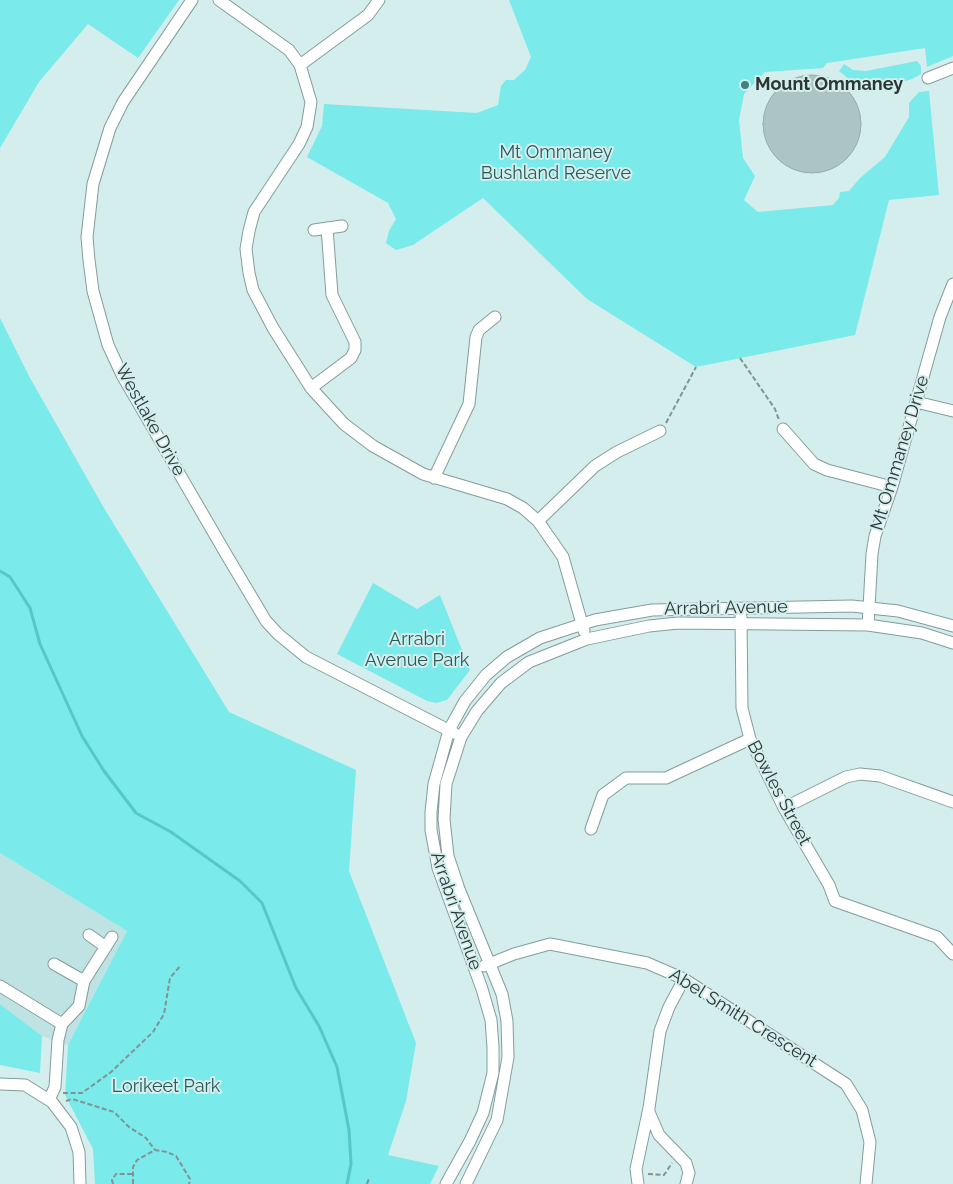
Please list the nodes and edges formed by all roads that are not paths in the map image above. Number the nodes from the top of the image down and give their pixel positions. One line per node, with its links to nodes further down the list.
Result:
1 (192, 0): 28 (street, Westlake Drive)
2 (219, 0): 4 (street)
3 (379, 0): 4 (street)
4 (300, 65): 12 (street)
5 (953, 68): 6 (street)
6 (928, 78)
7 (342, 226): 8 (street)
8 (327, 228): 9 (street); 12 (street)
9 (314, 230)
10 (953, 284): 13 (street, Mt Ommaney Drive)
11 (495, 317): 17 (street)
12 (311, 388): 17 (street)
13 (916, 402): 14 (street); 18 (street, Mt Ommaney Drive)
14 (953, 411)
15 (783, 429): 18 (street)
16 (660, 431): 19 (street)
17 (434, 478): 19 (street)
18 (892, 487): 21 (street, Mt Ommaney Drive)
19 (538, 521): 22 (street)
20 (741, 608): 21 (street, Arrabri Avenue); 22 (street, Arrabri Avenue); 23 (street, Bowles Street)
21 (869, 608): 24 (street, Mt Ommaney Drive); 25 (street, Arrabri Avenue)
22 (582, 624): 26 (street); 28 (street, Arrabri Avenue)
23 (741, 624): 24 (street, Arrabri Avenue); 26 (street, Arrabri Avenue); 30 (street, Bowles Street)
24 (868, 625): 27 (street, Arrabri Avenue)
25 (953, 626)
26 (587, 639): 29 (street, Arrabri Avenue)
27 (953, 642)
28 (449, 730): 29 (street, Westlake Drive); 38 (street, Arrabri Avenue)
29 (460, 737): 36 (street, Arrabri Avenue)
30 (750, 739): 32 (street, Bowles Street); 33 (street)
31 (953, 802): 32 (street)
32 (784, 808): 35 (street, Bowles Street)
33 (591, 829)
34 (89, 935): 40 (street)
35 (953, 954)
36 (490, 963): 38 (street, Abel Smith Crescent); 39 (street, Abel Smith Crescent); 49 (street, Arrabri Avenue)
37 (54, 964): 40 (street)
38 (475, 970): 48 (street, Arrabri Avenue)
39 (684, 979): 45 (street); 51 (street, Abel Smith Crescent)
40 (84, 981): 42 (street)
41 (0, 986): 42 (street)
42 (62, 1024): 44 (street)
43 (0, 1084): 44 (street)
44 (51, 1096): 47 (street)
45 (649, 1108): 46 (street); 50 (street)
46 (637, 1178)
47 (80, 1184)
48 (446, 1184)
49 (466, 1184)
50 (686, 1184)
51 (866, 1184)

